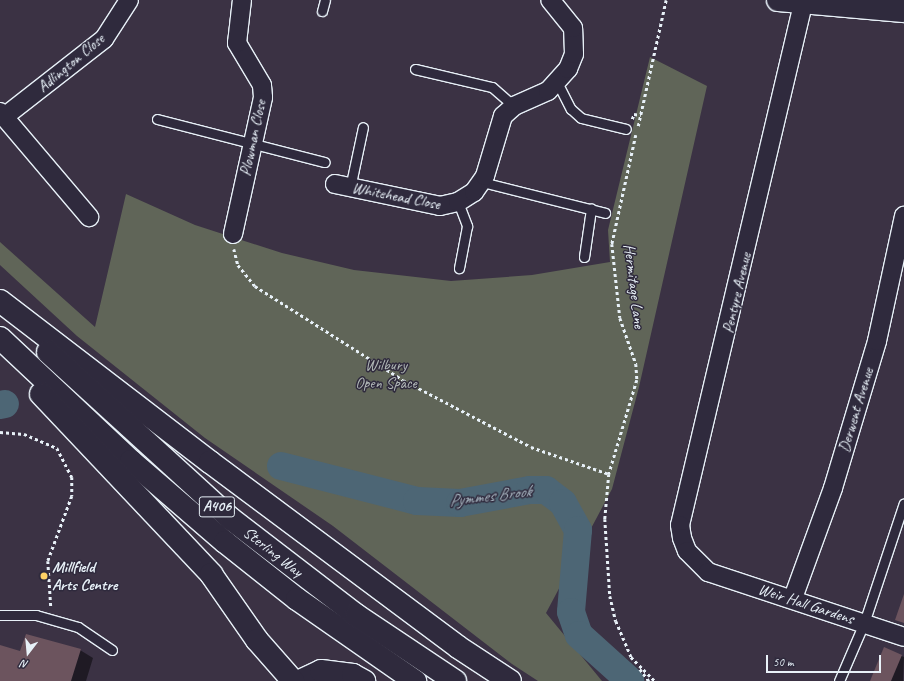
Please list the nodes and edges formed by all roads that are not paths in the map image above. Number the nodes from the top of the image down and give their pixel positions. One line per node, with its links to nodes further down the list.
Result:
1 (129, 0): 12 (street, Adlington Close)
2 (242, 0): 16 (street, Plowman Close)
3 (325, 0): 7 (lane)
4 (550, 0): 10 (street)
5 (778, 0): 6 (main road)
6 (803, 4): 8 (main road); 33 (street, Pentyre Avenue)
7 (322, 11)
8 (904, 11)
9 (415, 69): 11 (lane)
10 (558, 84): 11 (street); 15 (lane)
11 (514, 106): 18 (street)
12 (2, 114): 24 (street, Adlington Close)
13 (157, 119): 16 (lane)
14 (363, 127): 19 (lane)
15 (626, 129)
16 (251, 143): 17 (lane); 25 (street, Plowman Close)
17 (325, 162)
18 (482, 182): 20 (street, Whitehead Close); 21 (lane)
19 (343, 186): 20 (street, Whitehead Close)
20 (458, 202): 27 (lane)
21 (592, 209): 22 (lane); 26 (lane)
22 (605, 213)
23 (904, 216): 34 (street, Derwent Avenue)
24 (89, 217)
25 (234, 239)
26 (584, 257)
27 (459, 268)
28 (0, 301): 44 (main road)
29 (0, 306): 43 (main road, Sterling Way / A406)
30 (0, 338): 42 (main road, Sterling Way / A406)
31 (0, 350): 39 (main road)
32 (904, 503): 36 (lane)
33 (708, 572): 34 (street, Weir Hall Gardens)
34 (793, 598): 36 (street, Weir Hall Gardens)
35 (0, 615): 38 (lane)
36 (864, 623): 37 (street, Weir Hall Gardens); 45 (lane)
37 (904, 637)
38 (112, 650)
39 (293, 681)
40 (300, 681): 41 (main road)
41 (364, 681)
42 (415, 681)
43 (455, 681)
44 (510, 681)
45 (838, 681)

